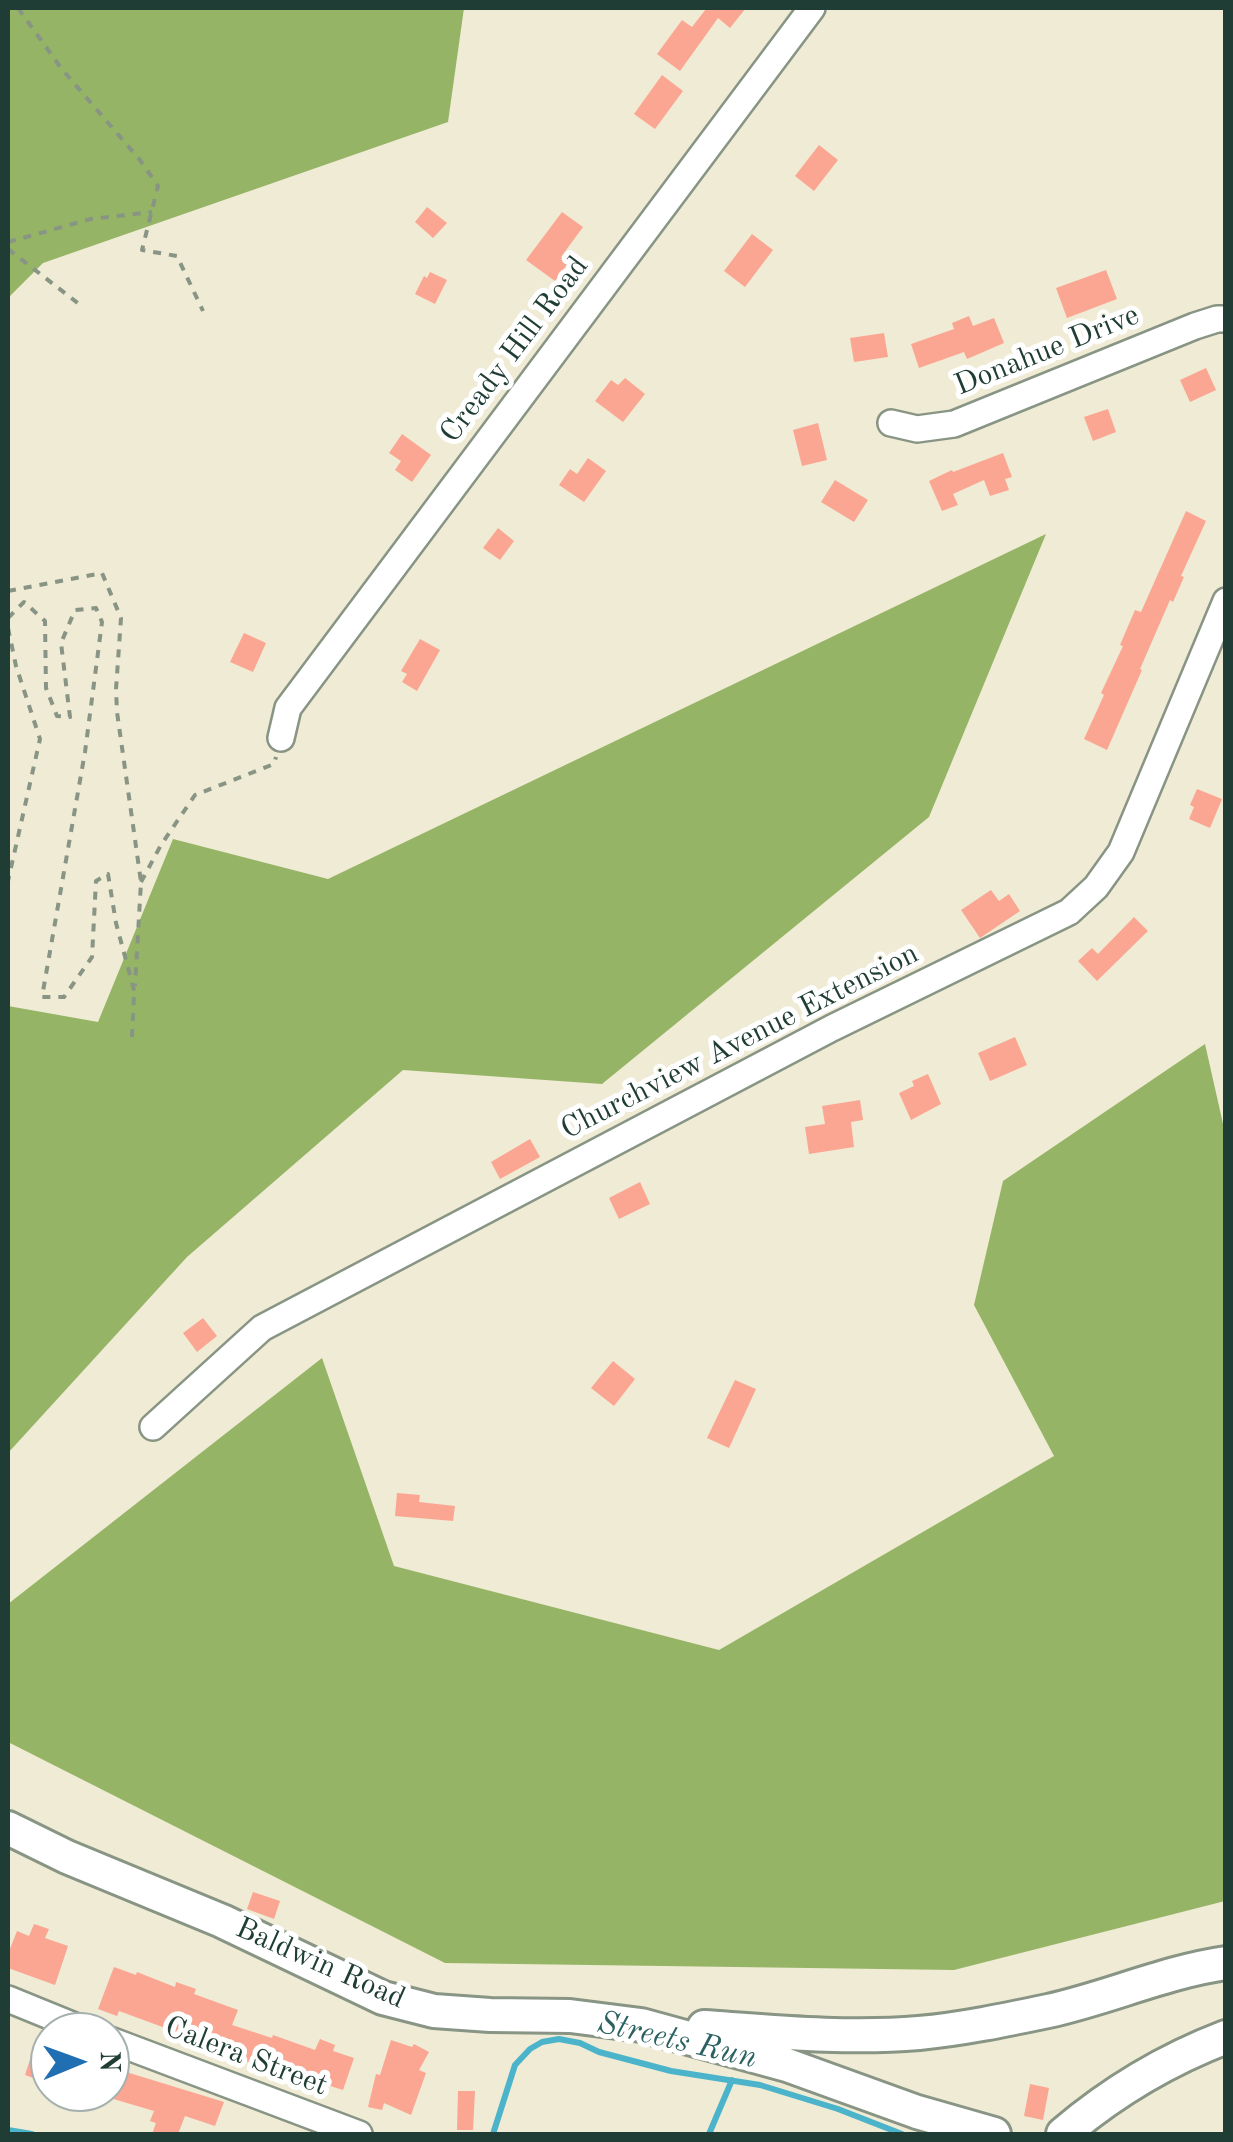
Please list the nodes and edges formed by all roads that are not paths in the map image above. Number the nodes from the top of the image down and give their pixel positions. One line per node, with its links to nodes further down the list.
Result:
1 (812, 8): 5 (street, Cready Hill Road)
2 (1226, 319): 3 (street, Donahue Drive)
3 (890, 423)
4 (1226, 600): 6 (street, Churchview Avenue Extension)
5 (281, 738)
6 (153, 1427)
7 (8, 1828): 11 (main road, Baldwin Road)
8 (1226, 1963): 11 (main road)
9 (8, 1999): 10 (street)
10 (40, 2012)
11 (570, 2016): 16 (main road, Baldwin Road)
12 (1226, 2037): 17 (main road)
13 (130, 2048): 15 (street, Calera Street)
14 (1226, 2058): 18 (main road)
15 (360, 2134)
16 (994, 2134)
17 (1063, 2134)
18 (1094, 2134)

